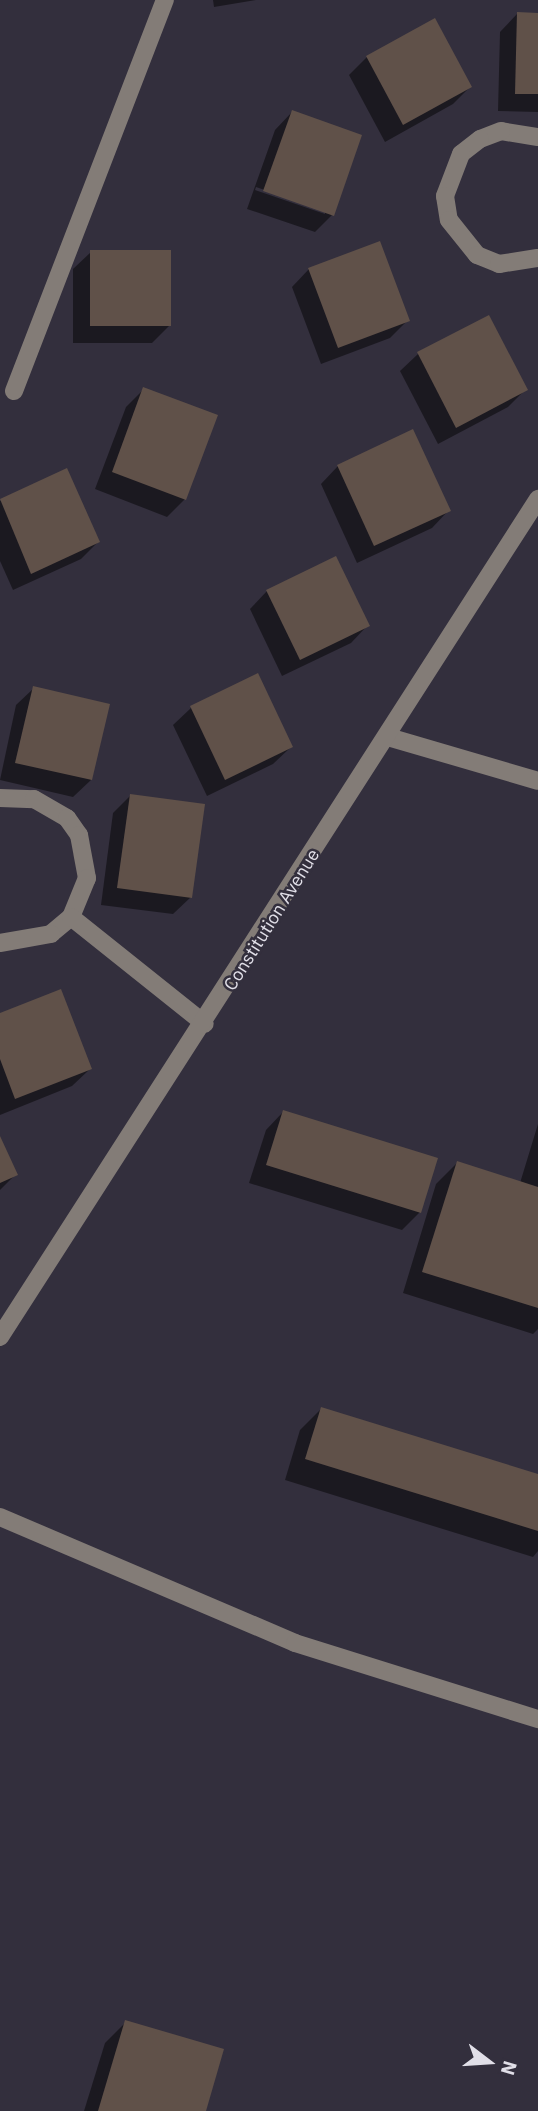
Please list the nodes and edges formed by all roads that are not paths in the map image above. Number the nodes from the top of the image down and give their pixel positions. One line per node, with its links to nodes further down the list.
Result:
1 (165, 0): 4 (street)
2 (538, 137): 3 (street)
3 (538, 258)
4 (14, 391)
5 (538, 499): 6 (street, Constitution Avenue)
6 (388, 737): 7 (street); 11 (street, Constitution Avenue)
7 (538, 781)
8 (0, 798): 9 (street)
9 (71, 917): 10 (street); 11 (street)
10 (0, 943)
11 (205, 1024): 12 (street, Constitution Avenue)
12 (0, 1337)
13 (0, 1517): 14 (street)
14 (538, 1719)

